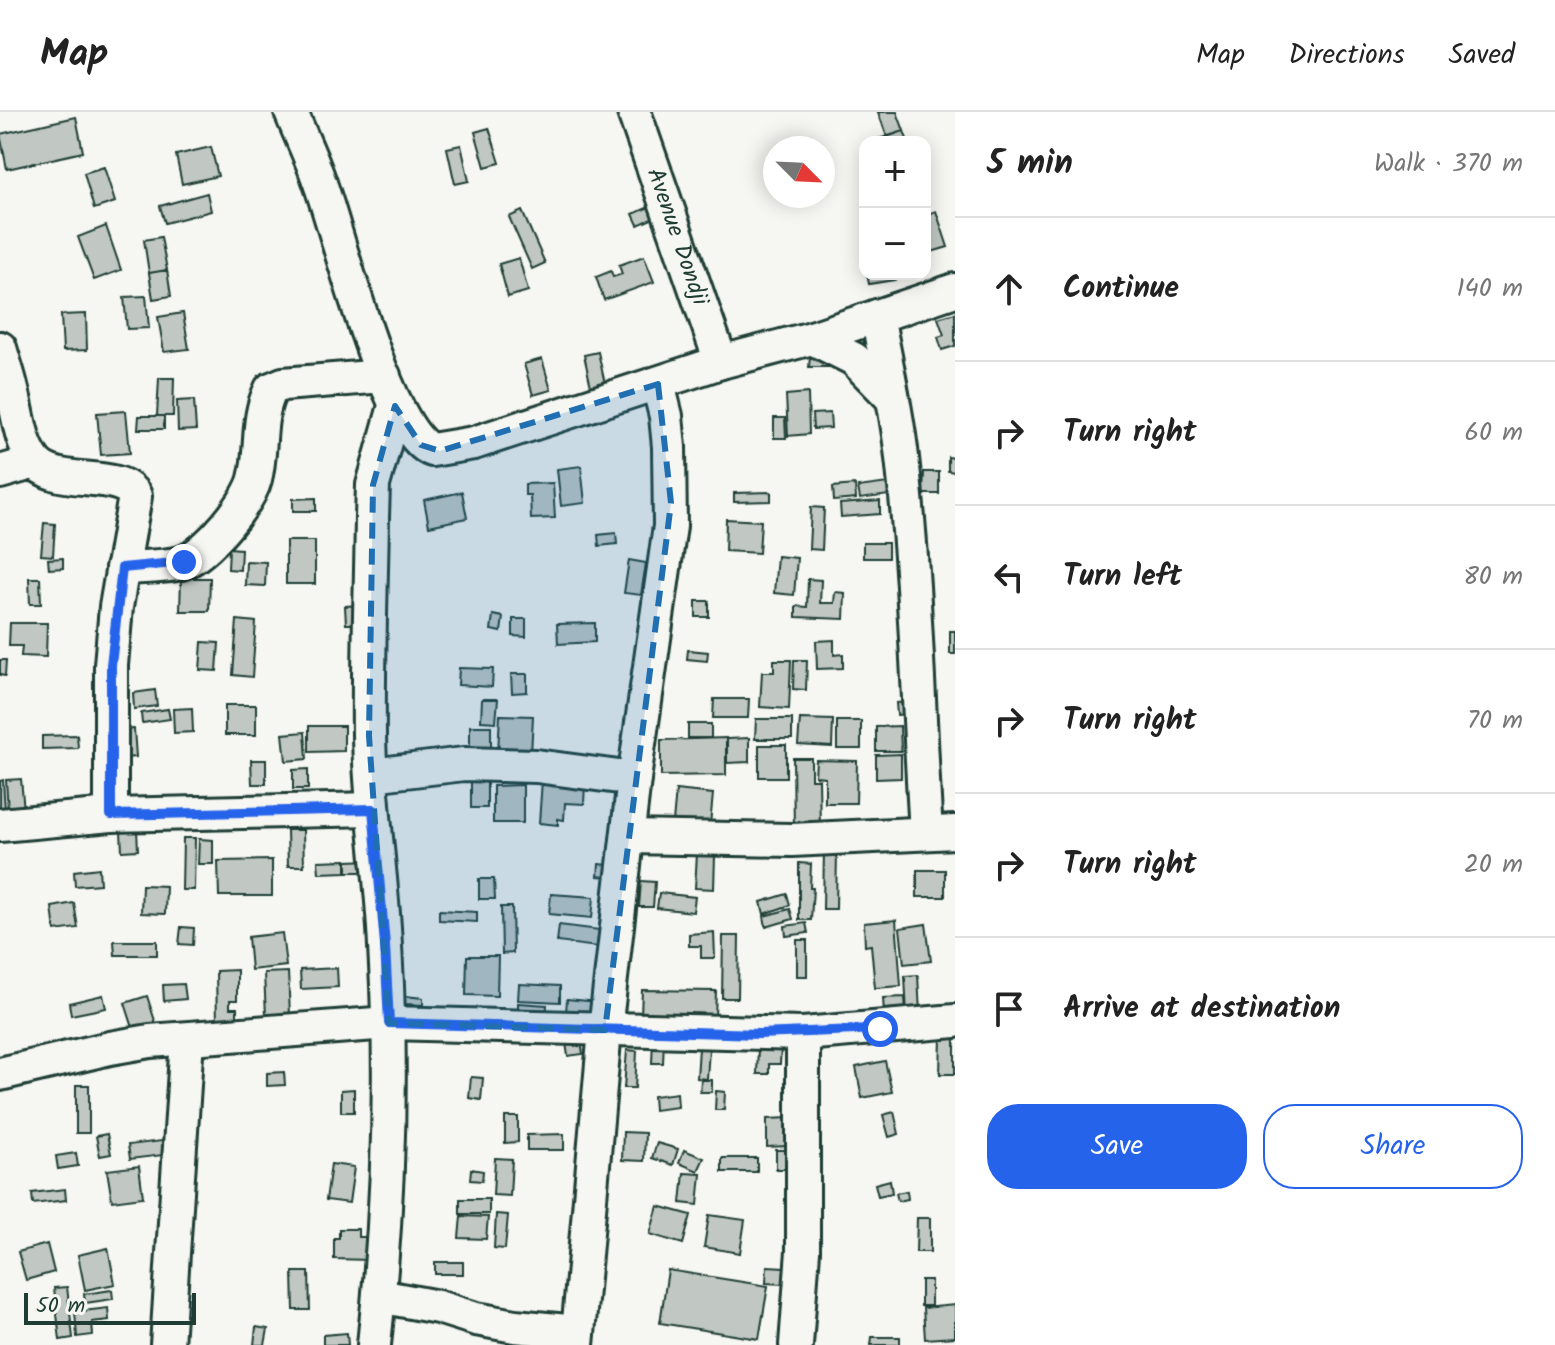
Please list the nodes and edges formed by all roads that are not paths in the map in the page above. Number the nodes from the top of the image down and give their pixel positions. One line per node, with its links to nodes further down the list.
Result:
1 (291, 112): 8 (street)
2 (634, 112): 7 (street, Avenue Dondji)
3 (955, 290): 4 (street)
4 (877, 316): 5 (street); 10 (street)
5 (812, 338): 7 (street); 10 (street)
6 (0, 348): 12 (street)
7 (721, 362): 9 (street)
8 (384, 376): 11 (street); 14 (street)
9 (658, 384): 11 (street); 16 (street)
10 (894, 399): 20 (street)
11 (395, 406): 15 (street)
12 (35, 462): 13 (street); 14 (street)
13 (0, 472)
14 (122, 568): 18 (street)
15 (371, 775): 16 (street); 17 (street)
16 (634, 779): 21 (street)
17 (373, 809): 18 (street); 23 (street)
18 (111, 815): 19 (street)
19 (0, 825)
20 (941, 832): 21 (street)
21 (628, 837): 24 (street)
22 (955, 1021): 25 (street)
23 (389, 1023): 24 (street); 26 (street); 28 (street)
24 (605, 1030): 25 (street); 29 (street)
25 (803, 1034): 32 (street)
26 (187, 1039): 27 (street); 30 (street)
27 (0, 1074)
28 (379, 1296): 29 (street); 31 (street)
29 (578, 1338)
30 (167, 1345)
31 (374, 1345)
32 (796, 1345)

